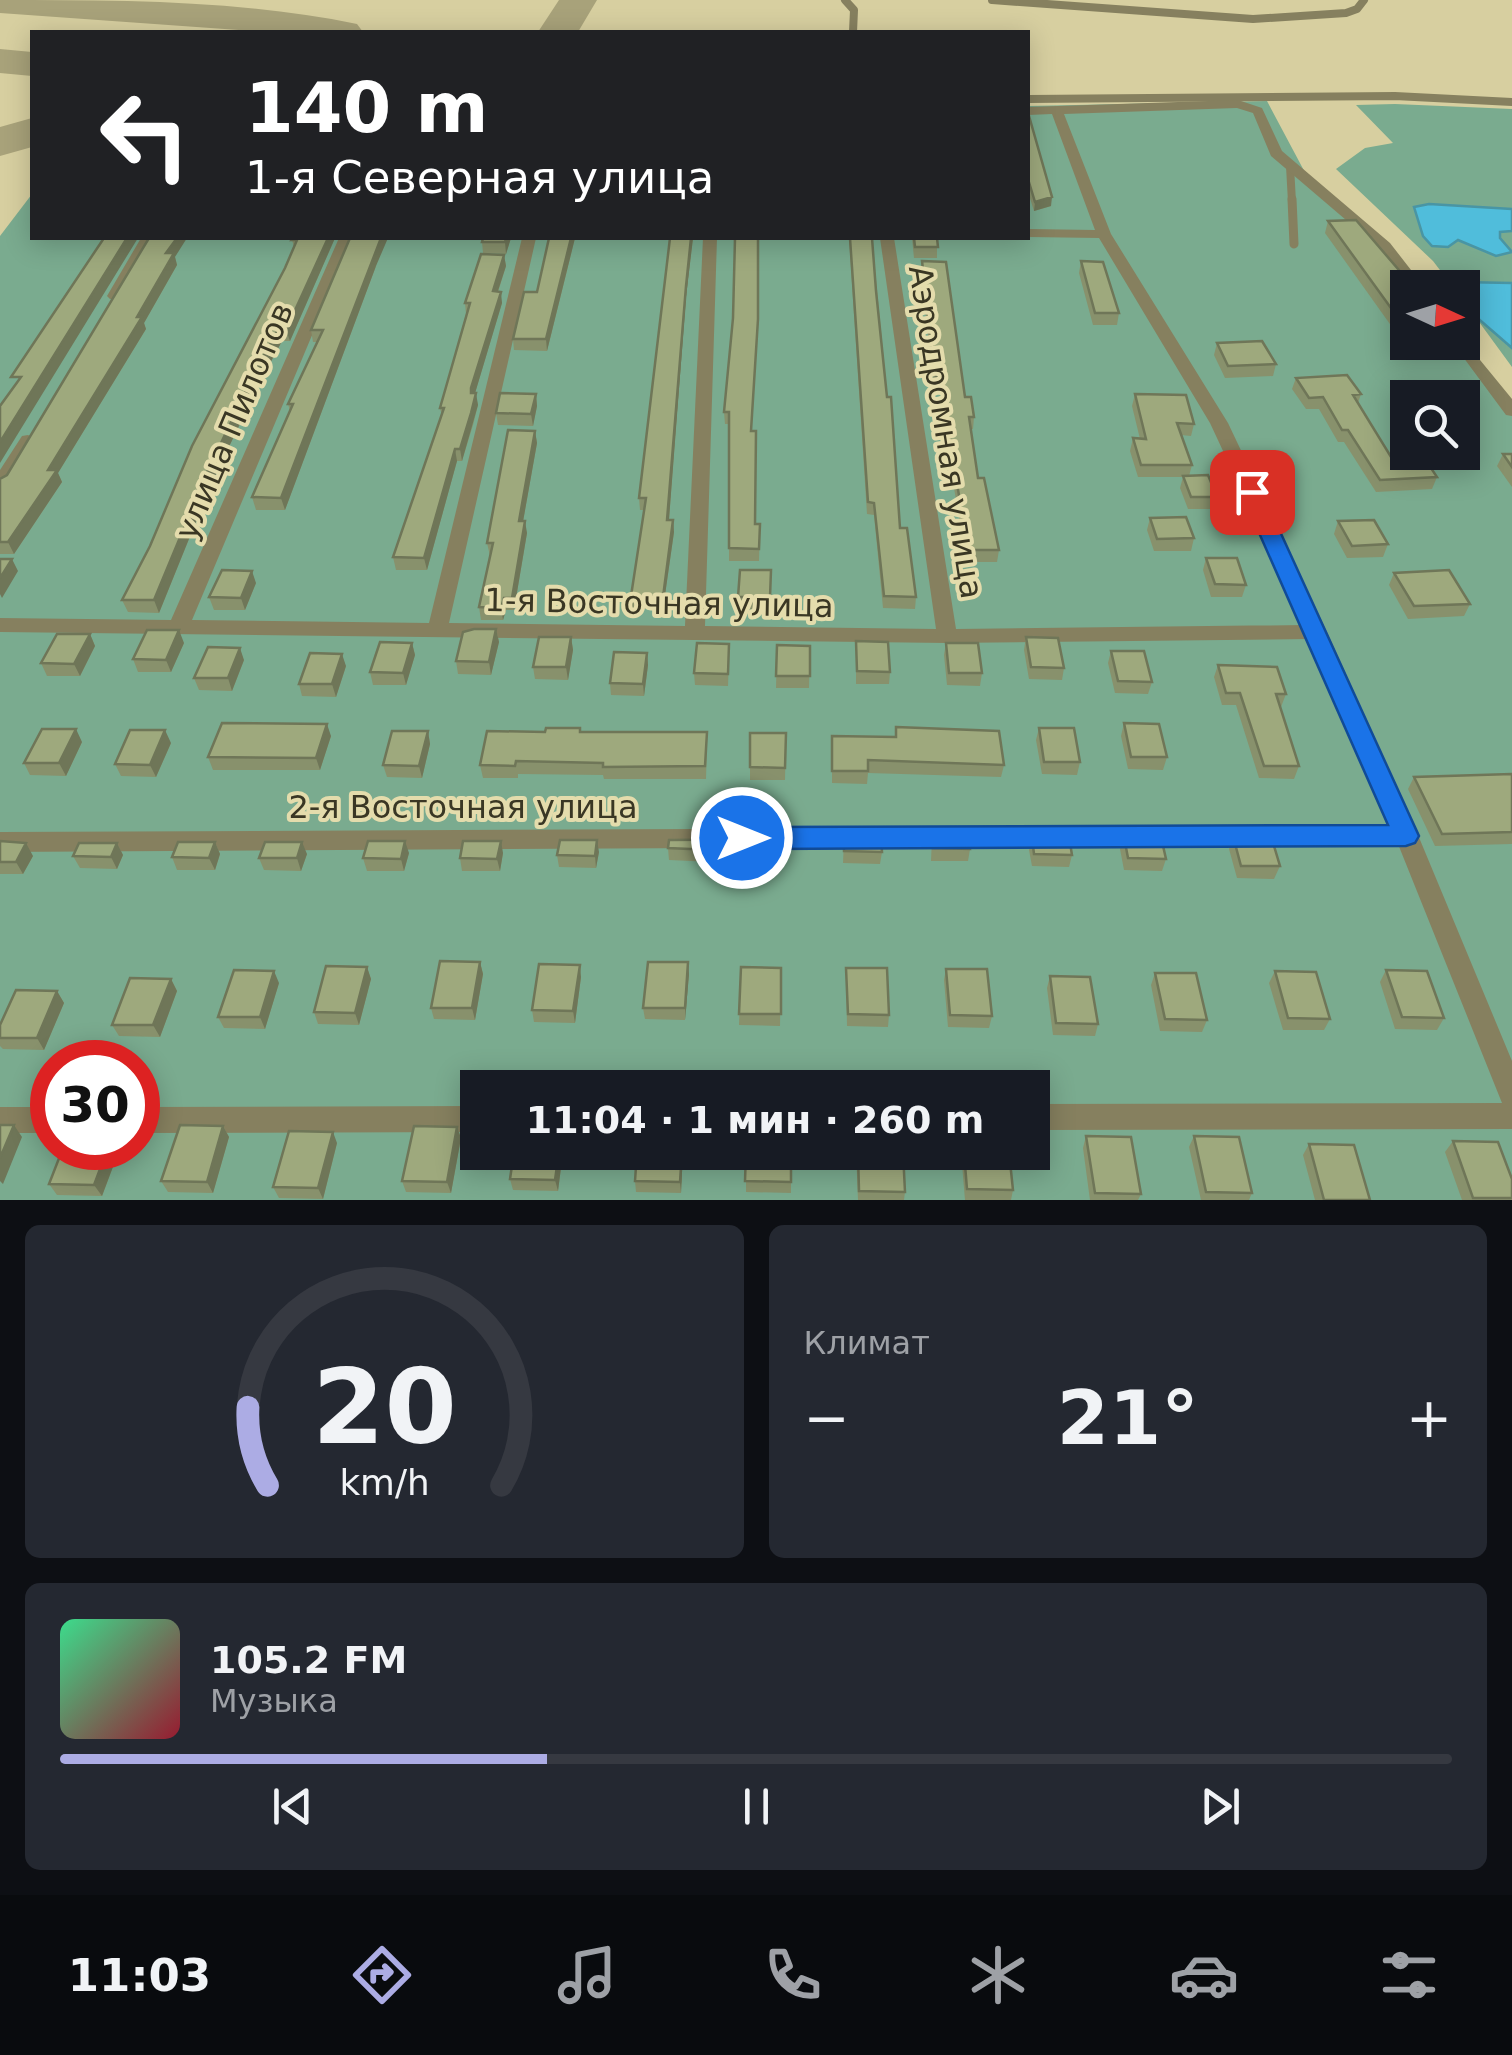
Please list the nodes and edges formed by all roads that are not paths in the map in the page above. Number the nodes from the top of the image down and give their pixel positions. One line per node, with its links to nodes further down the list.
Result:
1 (845, 0): 4 (lane)
2 (992, 0): 3 (lane)
3 (1364, 0)
4 (853, 30)
5 (1291, 97): 6 (lane); 7 (lane); 8 (lane)
6 (1030, 99)
7 (1512, 102)
8 (1238, 104): 10 (street); 11 (street)
9 (1030, 112): 10 (street)
10 (1057, 112): 13 (street)
11 (1290, 166): 19 (lane); 20 (street)
12 (1030, 233): 13 (street)
13 (1104, 234): 30 (street)
14 (147, 240): 21 (street)
15 (345, 240): 27 (street, улица Пилотов)
16 (528, 240): 28 (street)
17 (710, 240): 29 (street)
18 (886, 240): 31 (street, Аэродромная улица)
19 (1294, 244)
20 (1404, 270)
21 (102, 318)
22 (1473, 360): 23 (street)
23 (1512, 412)
24 (42, 418): 25 (street)
25 (0, 485)
26 (0, 625): 27 (street, 1-я Восточная улица)
27 (178, 628): 28 (street, 1-я Восточная улица)
28 (437, 630): 29 (street, 1-я Восточная улица)
29 (695, 632): 31 (street, 1-я Восточная улица)
30 (1317, 632): 31 (street, 1-я Восточная улица); 32 (street)
31 (946, 636)
32 (1406, 836): 33 (street, 2-я Восточная улица); 34 (street)
33 (0, 842)
34 (1512, 1094)
35 (1512, 1116): 36 (street)
36 (1050, 1117)
37 (460, 1119): 40 (street)
38 (0, 1120): 39 (street)
39 (30, 1120)
40 (160, 1120)

